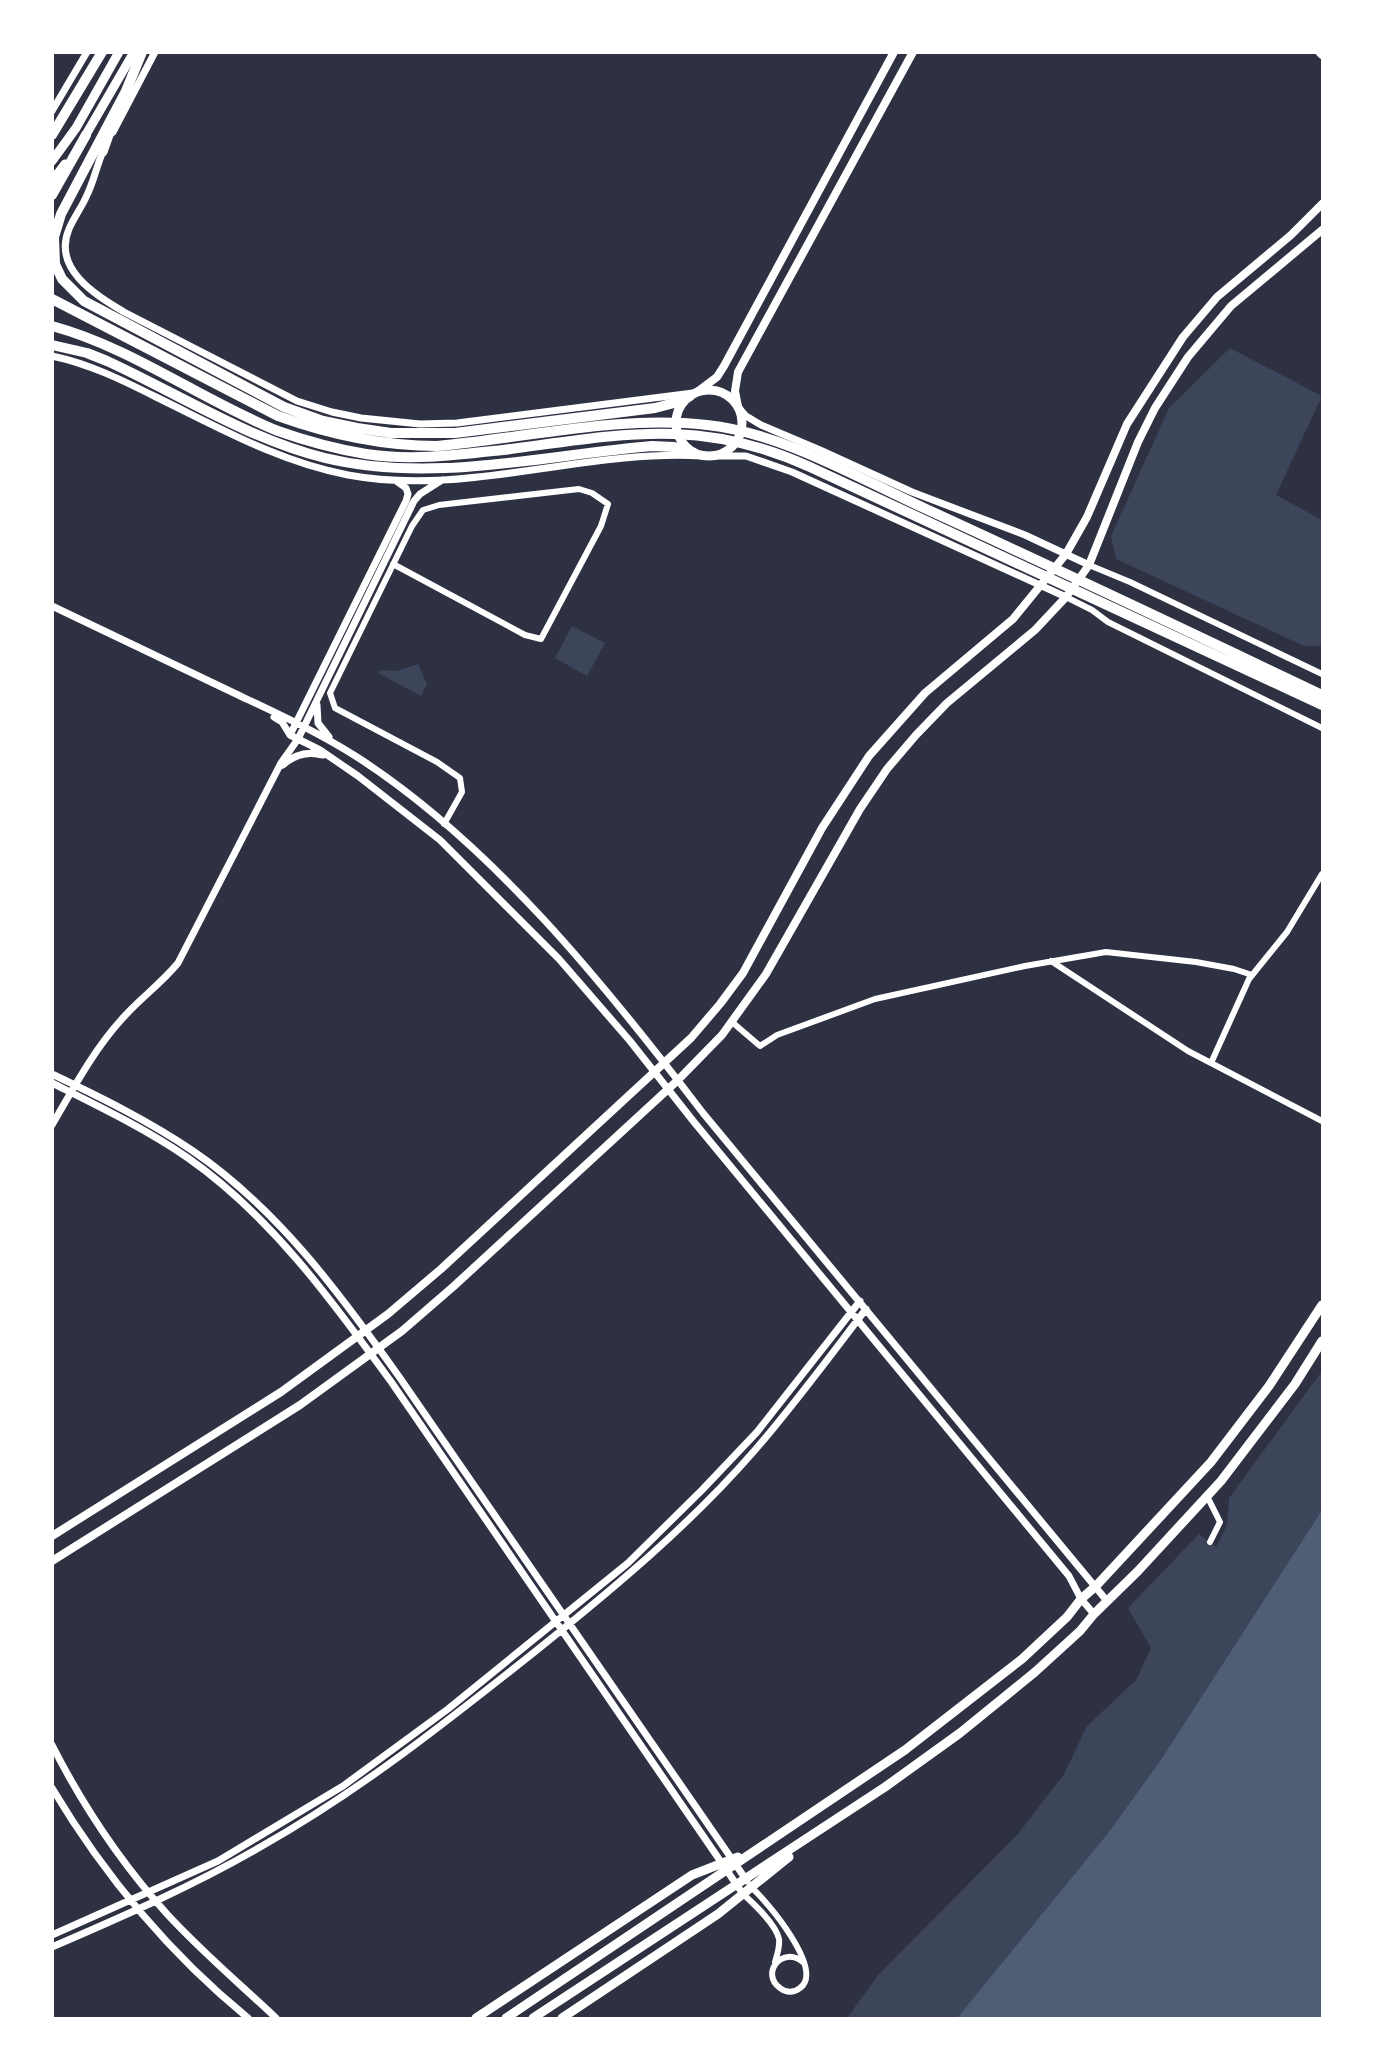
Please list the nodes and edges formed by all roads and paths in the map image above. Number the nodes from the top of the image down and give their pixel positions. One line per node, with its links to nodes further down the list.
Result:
1 (87, 52): 10 (street)
2 (102, 52): 11 (highway)
3 (119, 52): 14 (main road)
4 (134, 52): 12 (main road)
5 (142, 52): 9 (highway)
6 (155, 52): 13 (street)
7 (894, 52): 25 (main road)
8 (913, 52): 27 (main road)
9 (126, 91): 13 (main road); 26 (highway)
10 (52, 111)
11 (52, 135)
12 (86, 135): 15 (main road); 16 (highway)
13 (103, 152): 19 (street)
14 (52, 161)
15 (52, 181)
16 (52, 195)
17 (1322, 204): 38 (main road)
18 (1322, 230): 40 (main road)
19 (69, 263): 20 (street); 25 (street)
20 (52, 270)
21 (54, 300): 28 (highway)
22 (52, 326): 32 (highway)
23 (52, 345): 31 (highway)
24 (52, 356): 37 (street)
25 (693, 394): 27 (main road); 29 (highway); 34 (main road)
26 (284, 407): 28 (highway); 29 (highway)
27 (738, 407): 34 (main road); 38 (street)
28 (317, 430): 30 (highway)
29 (402, 434): 30 (highway)
30 (365, 441): 45 (highway)
31 (275, 442): 32 (highway); 35 (highway)
32 (316, 443): 33 (highway)
33 (361, 453): 35 (highway); 48 (highway)
34 (703, 455): 35 (highway); 36 (street); 41 (street)
35 (398, 468)
36 (442, 480): 37 (street); 46 (street)
37 (395, 481): 47 (street)
38 (1066, 554): 40 (street); 41 (main road)
39 (393, 565): 39 (street); 56 (street)
40 (1089, 565): 42 (main road); 44 (street)
41 (1042, 585): 42 (street); 61 (main road)
42 (1066, 597): 51 (street); 60 (main road)
43 (52, 608): 49 (street); 52 (street)
44 (1322, 674)
45 (1322, 695)
46 (320, 696): 50 (street); 53 (street)
47 (305, 705): 49 (street); 50 (street)
48 (1322, 705)
49 (279, 714): 50 (street)
50 (300, 725): 52 (street); 53 (street)
51 (1322, 728)
52 (294, 737): 54 (street); 55 (street)
53 (338, 745): 56 (street)
54 (333, 759): 55 (street); 63 (street)
55 (274, 776): 67 (street)
56 (444, 824): 61 (street)
57 (1322, 874): 59 (street)
58 (1051, 961): 59 (street); 60 (street); 62 (street)
59 (1252, 975): 62 (street)
60 (732, 1022): 65 (main road)
61 (665, 1063): 63 (main road); 65 (street)
62 (1211, 1063): 69 (street)
63 (655, 1072): 68 (street); 76 (main road)
64 (52, 1074): 67 (street)
65 (678, 1080): 68 (main road); 71 (street)
66 (52, 1083): 67 (street)
67 (74, 1089): 70 (street); 76 (street); 77 (street)
68 (668, 1089): 74 (street); 79 (main road)
69 (1322, 1121)
70 (52, 1125)
71 (860, 1301): 73 (street); 74 (street)
72 (1322, 1305): 85 (main road)
73 (866, 1309): 75 (street); 85 (street)
74 (851, 1314): 75 (street); 89 (street)
75 (857, 1321): 86 (street); 91 (street)
76 (366, 1331): 77 (main road); 79 (street)
77 (358, 1336): 80 (street); 82 (main road)
78 (1322, 1341): 81 (main road)
79 (379, 1348): 80 (main road); 89 (street)
80 (371, 1354): 84 (main road); 90 (street)
81 (1207, 1496): 83 (street); 87 (main road)
82 (52, 1536)
83 (1210, 1542)
84 (52, 1561)
85 (1096, 1587): 86 (main road); 87 (street)
86 (1081, 1599): 88 (street); 95 (main road)
87 (1107, 1601): 88 (main road)
88 (1094, 1614): 97 (main road)
89 (563, 1617): 90 (street); 91 (street)
90 (555, 1623): 92 (street); 99 (street)
91 (568, 1625): 92 (street); 95 (street)
92 (561, 1631): 96 (street); 102 (street)
93 (52, 1745): 99 (street)
94 (52, 1788): 101 (street)
95 (733, 1861): 96 (main road); 97 (street)
96 (723, 1866): 98 (street); 110 (main road); 111 (main road)
97 (748, 1883): 98 (main road); 100 (main road); 106 (street)
98 (736, 1885): 100 (street); 112 (main road)
99 (149, 1894): 101 (street); 102 (street)
100 (743, 1894): 107 (street); 113 (main road)
101 (132, 1901): 103 (street); 104 (street)
102 (156, 1901): 103 (street); 109 (street)
103 (138, 1909): 105 (street); 108 (street)
104 (52, 1935)
105 (52, 1947)
106 (804, 1963): 107 (street); 107 (street)
107 (774, 1966)
108 (248, 2018)
109 (276, 2018)
110 (476, 2018)
111 (506, 2018)
112 (533, 2018)
113 (562, 2018)

